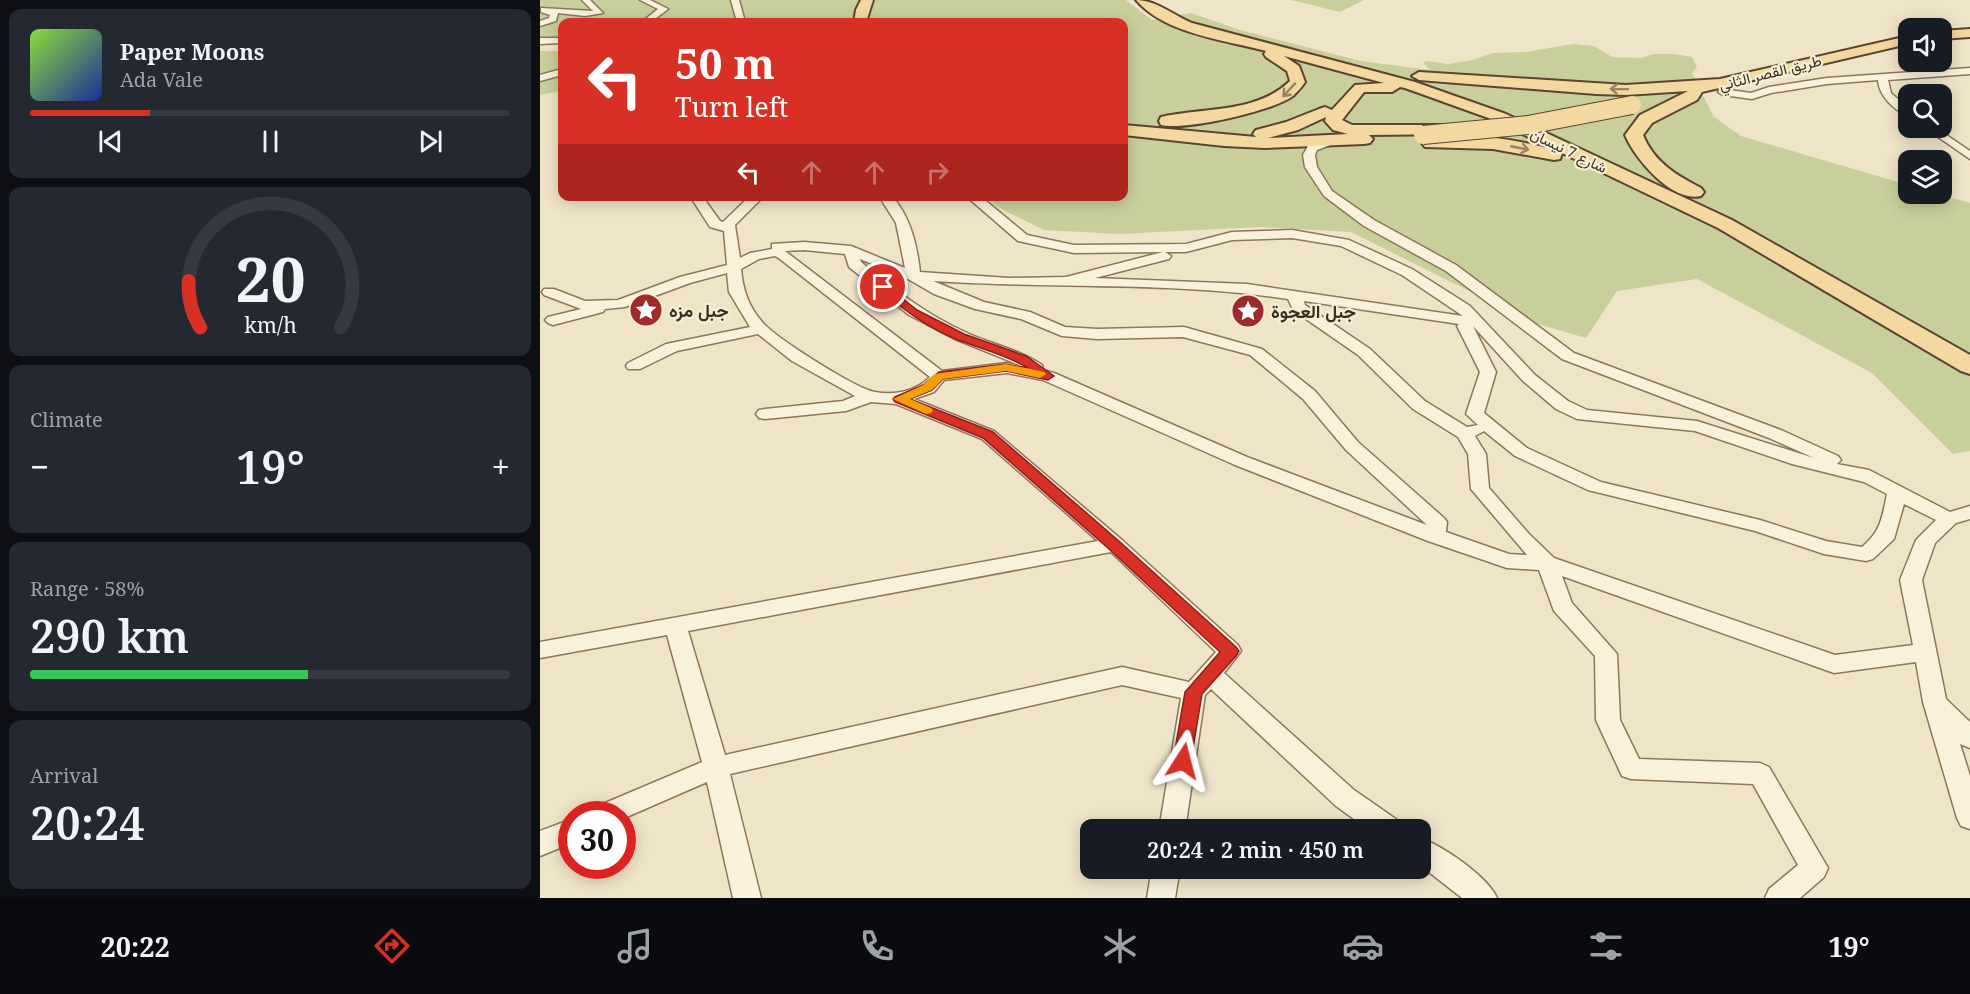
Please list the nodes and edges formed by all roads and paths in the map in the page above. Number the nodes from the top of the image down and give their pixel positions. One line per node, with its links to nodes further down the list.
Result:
1 (586, 0): 8 (street)
2 (644, 0): 9 (street)
3 (735, 0): 10 (street)
4 (867, 0): 11 (main road)
5 (876, 0): 12 (main road)
6 (1142, 0): 18 (main road, شارع 7 نيسان)
7 (1151, 0): 27 (main road, شارع 7 نيسان)
8 (544, 10): 13 (street)
9 (652, 18)
10 (740, 18)
11 (861, 18)
12 (871, 18)
13 (540, 24)
14 (1970, 33): 15 (main road)
15 (1952, 34)
16 (540, 41): 17 (street)
17 (558, 41)
18 (1247, 43): 22 (main road, شارع 7 نيسان); 35 (main road, one-way to 35)
19 (1898, 43): 30 (main road, طريق القصر الثاني)
20 (558, 45): 21 (street)
21 (540, 46)
22 (1282, 52): 27 (main road); 33 (main road, شارع 7 نيسان)
23 (558, 65): 24 (street)
24 (540, 67)
25 (1970, 71): 29 (street)
26 (558, 73): 28 (street)
27 (1334, 76): 30 (main road, one-way to 27); 34 (main road); 54 (main road, شارع 7 نيسان)
28 (540, 78)
29 (1883, 78): 30 (street); 32 (street)
30 (1721, 88): 31 (main road, طريق القصر الثاني)
31 (1696, 90): 38 (main road, طريق القصر الثاني, bridge); 54 (main road)
32 (1898, 104)
33 (1481, 109): 38 (main road); 44 (main road, شارع 7 نيسان)
34 (1325, 112): 39 (main road); 41 (main road)
35 (1128, 120)
36 (1128, 126): 39 (main road)
37 (1128, 130): 42 (main road)
38 (1423, 133): 41 (main road)
39 (1249, 137): 42 (main road)
40 (1944, 138): 43 (street)
41 (1358, 139): 42 (main road)
42 (1334, 141): 44 (main road, one-way to 44); 74 (street)
43 (1970, 156)
44 (1651, 189): 66 (main road, شارع 7 نيسان)
45 (699, 201): 49 (street)
46 (753, 201): 49 (street)
47 (889, 201): 56 (street)
48 (978, 201): 50 (street)
49 (730, 229): 51 (street)
50 (1185, 248): 57 (street); 61 (street)
51 (733, 249): 52 (street); 55 (street)
52 (777, 250): 53 (street); 55 (street); 67 (street)
53 (851, 250): 56 (street); 68 (street)
54 (1824, 264): 64 (main road, شارع 7 نيسان)
55 (734, 267): 60 (street); 63 (street)
56 (914, 276): 57 (street); 77 (street)
57 (1066, 281): 59 (street)
58 (549, 292): 60 (street)
59 (1295, 296): 61 (street); 73 (street)
60 (620, 304): 62 (street)
61 (1470, 318): 72 (street); 74 (street)
62 (553, 320)
63 (761, 329): 65 (street); 69 (street)
64 (1970, 347)
65 (634, 366)
66 (1970, 366)
67 (939, 376): 68 (street); 70 (street)
68 (1048, 376): 77 (street)
69 (869, 397): 70 (street); 71 (street)
70 (899, 399): 78 (street)
71 (765, 414)
72 (1490, 426): 73 (street); 75 (street)
73 (1465, 434): 79 (street)
74 (1873, 479): 75 (street)
75 (1897, 491): 76 (street)
76 (1960, 516): 82 (street)
77 (1435, 536): 79 (street)
78 (1115, 545): 80 (street); 83 (street)
79 (1547, 563): 82 (street); 98 (street)
80 (675, 625): 81 (street); 86 (street)
81 (540, 650)
82 (1925, 652): 84 (street)
83 (1202, 683): 86 (street); 89 (street); 90 (street)
84 (1935, 702): 85 (street); 88 (street)
85 (1970, 738)
86 (717, 767): 87 (street); 95 (street)
87 (636, 802)
88 (1970, 818)
89 (1174, 819)
90 (1375, 819)
91 (558, 836): 92 (street)
92 (540, 844)
93 (1431, 857): 97 (street)
94 (1164, 879): 96 (street)
95 (747, 898)
96 (1161, 898)
97 (1483, 898)
98 (1779, 898)

